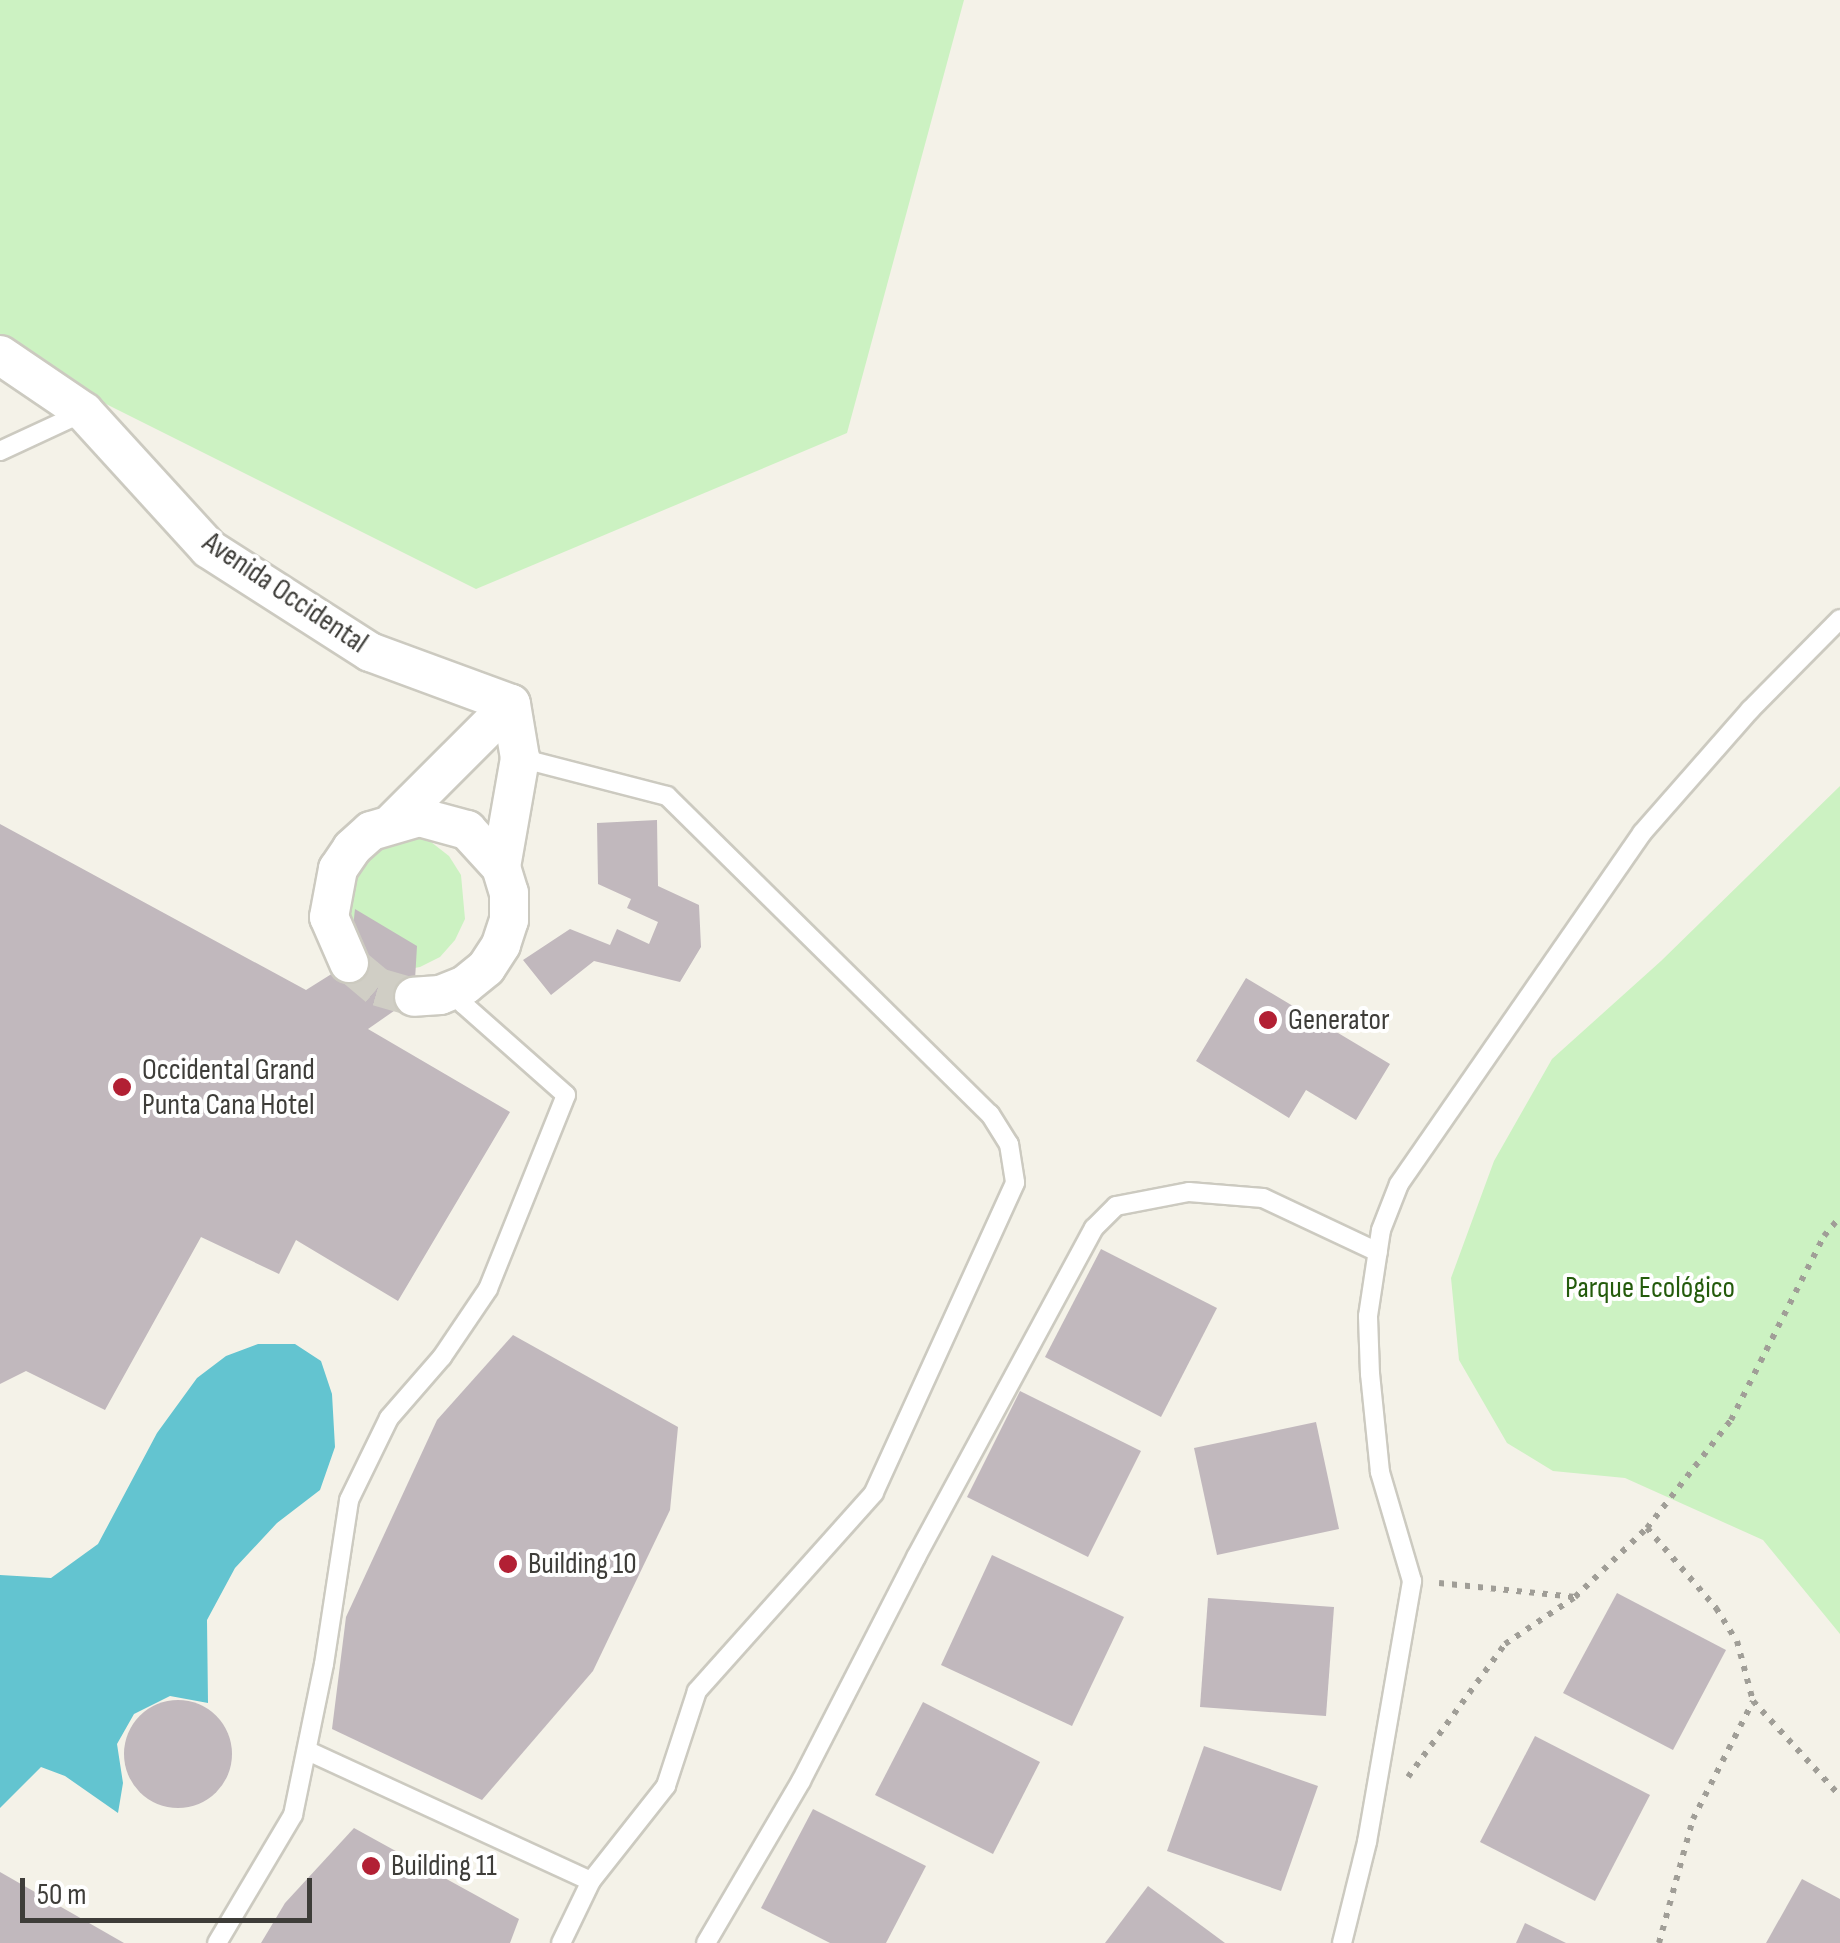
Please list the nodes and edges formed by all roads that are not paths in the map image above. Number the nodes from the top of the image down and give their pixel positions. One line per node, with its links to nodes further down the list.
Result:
1 (0, 355): 2 (street, Avenida Occidental)
2 (84, 412): 3 (lane); 5 (street, Avenida Occidental)
3 (0, 451)
4 (1840, 619): 12 (lane)
5 (511, 704): 6 (street); 7 (street)
6 (520, 758): 8 (street); 14 (lane)
7 (394, 821): 8 (street); 9 (street)
8 (501, 867): 10 (street)
9 (349, 963)
10 (464, 985): 11 (street); 13 (lane)
11 (414, 997)
12 (1378, 1252): 17 (lane); 18 (lane)
13 (308, 1751): 14 (lane); 15 (lane)
14 (591, 1880): 16 (lane)
15 (217, 1943)
16 (560, 1943)
17 (706, 1943)
18 (1342, 1943)

